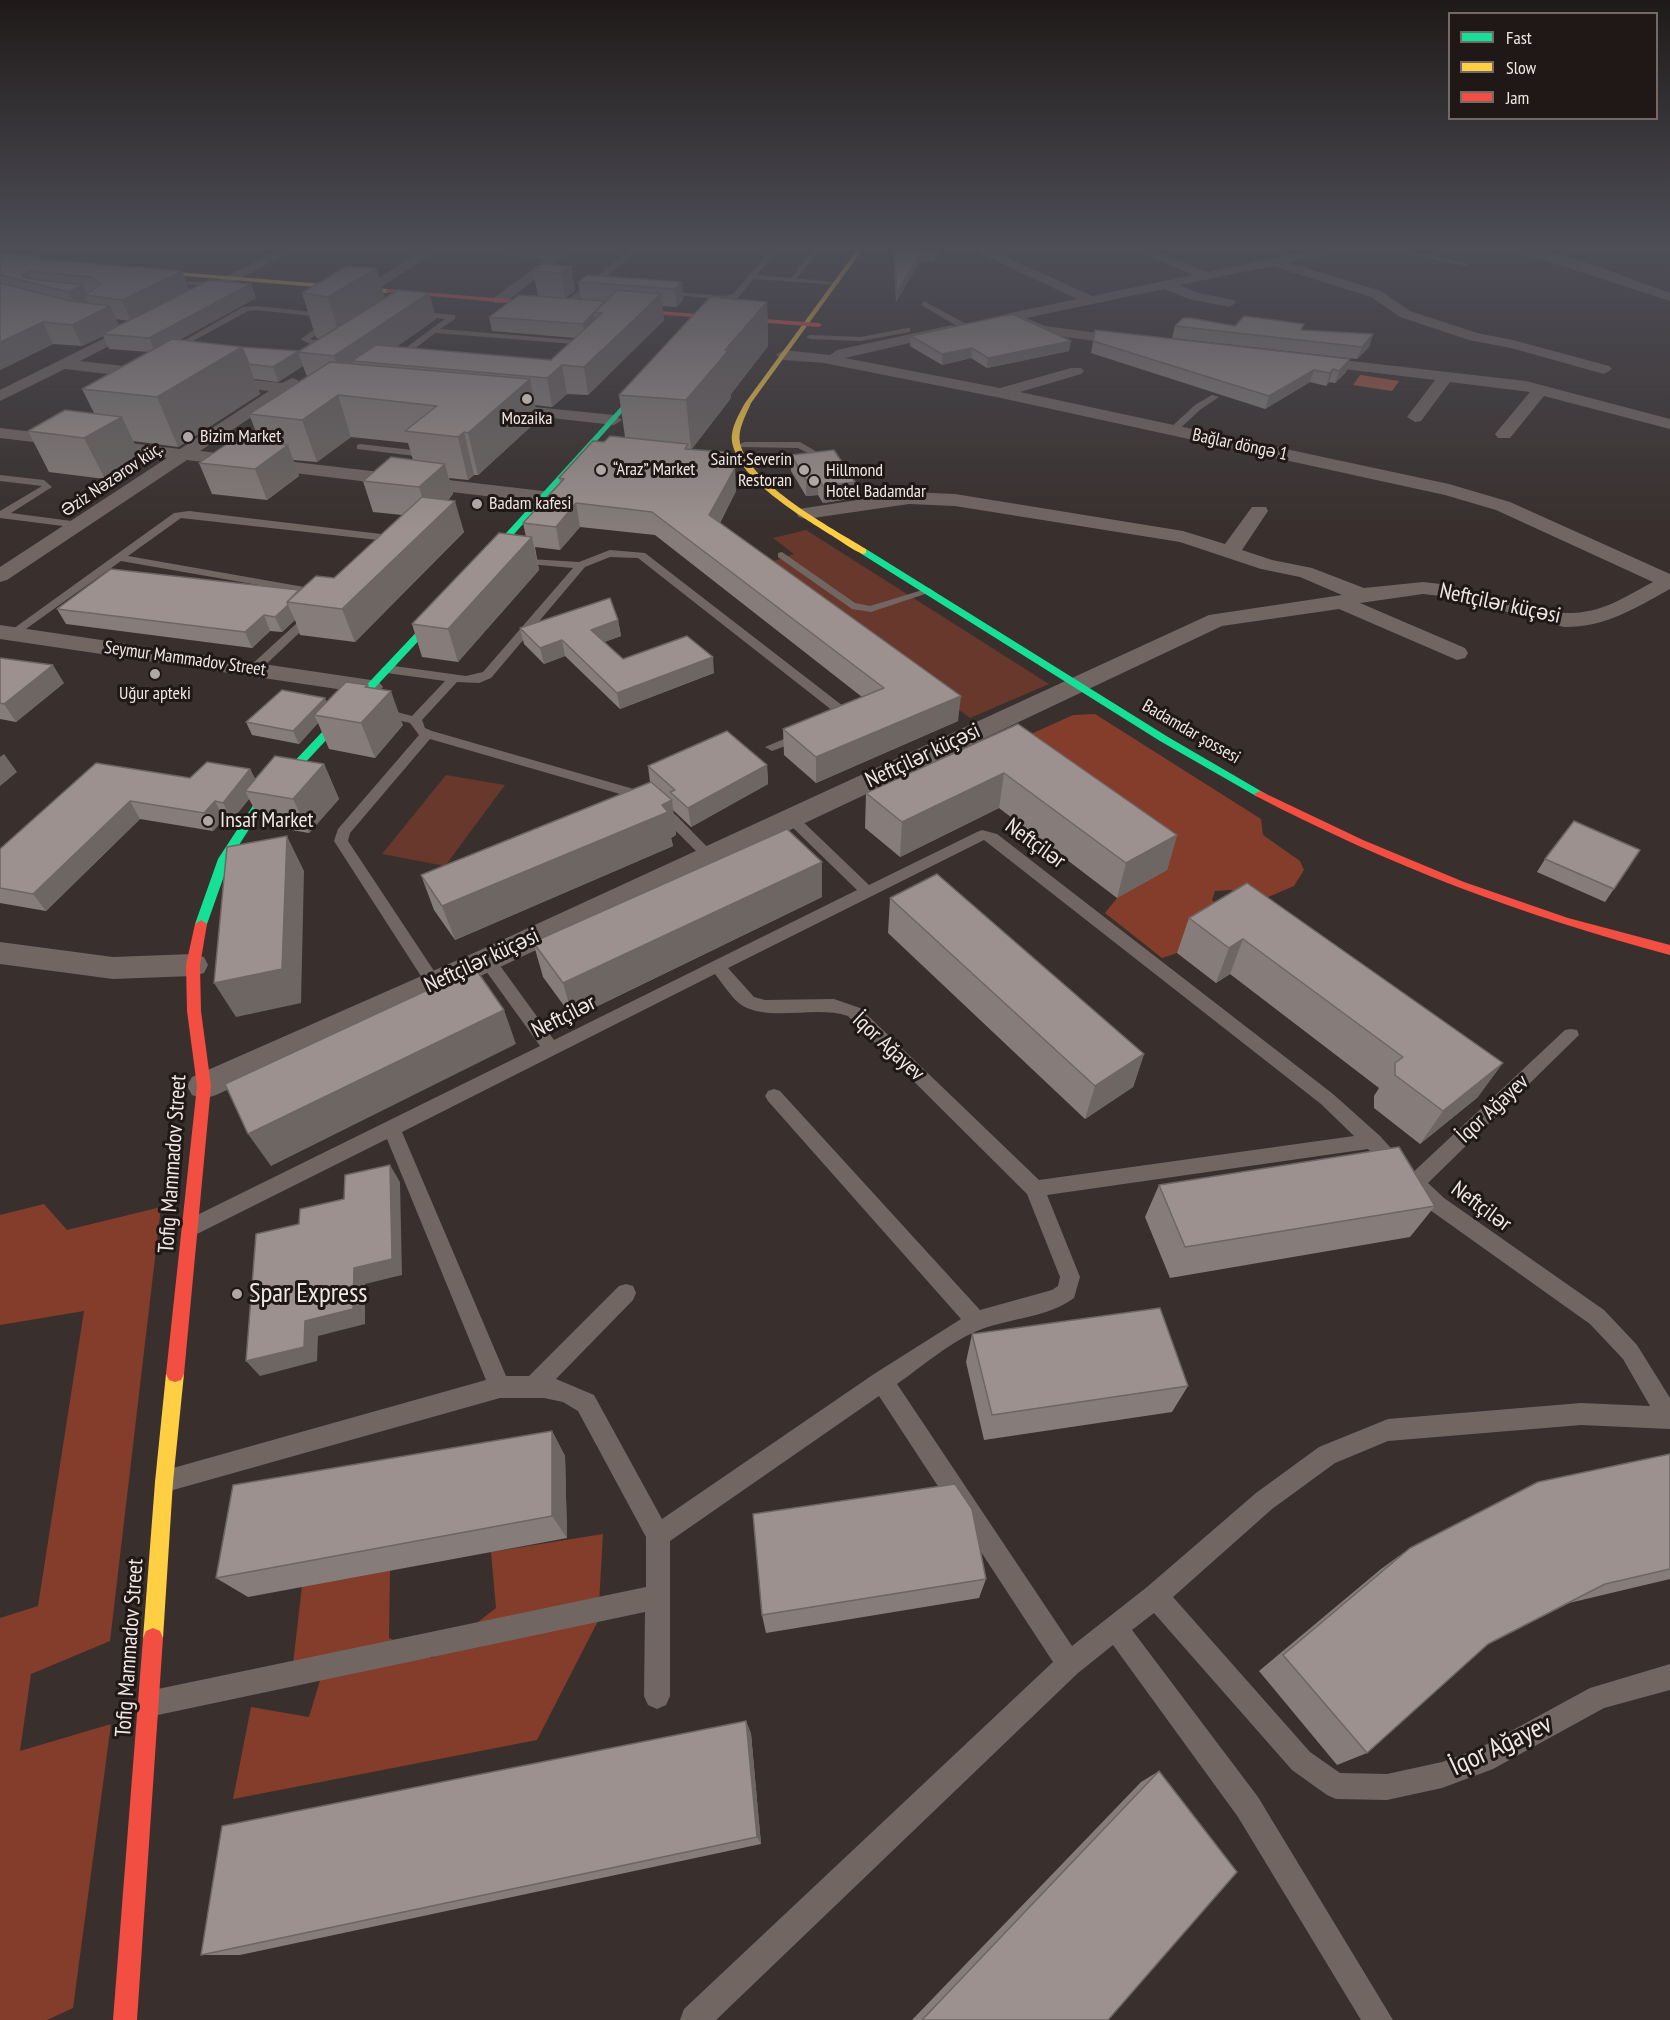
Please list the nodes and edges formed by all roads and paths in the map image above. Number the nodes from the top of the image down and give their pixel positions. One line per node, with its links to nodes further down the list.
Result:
1 (105, 340): 20 (street)
2 (190, 340): 15 (lane)
3 (307, 340): 13 (lane)
4 (420, 340): 21 (lane)
5 (552, 340): 11 (lane)
6 (590, 340): 11 (lane)
7 (802, 340): 16 (street)
8 (905, 340): 17 (street)
9 (1120, 340): 12 (street)
10 (1492, 340): 23 (street)
11 (587, 343): 14 (lane)
12 (1149, 344)
13 (349, 345): 19 (street)
14 (580, 351)
15 (189, 352)
16 (789, 356): 17 (street, Bağlar döngə 1); 44 (street)
17 (824, 358): 31 (street, Bağlar döngə 1)
18 (1292, 359): 27 (street)
19 (322, 363)
20 (63, 364): 25 (street); 33 (street)
21 (397, 368)
22 (659, 368): 37 (street)
23 (1604, 369)
24 (1076, 371): 31 (street)
25 (171, 376)
26 (303, 376): 29 (street, Əziz Nəzərov küç.)
27 (1446, 376): 30 (street); 36 (street)
28 (194, 379): 29 (street)
29 (284, 388): 32 (street); 45 (street, Əziz Nəzərov küç.)
30 (1541, 389): 38 (street); 41 (street)
31 (1000, 393): 39 (street, Bağlar döngə 1)
32 (342, 394)
33 (0, 396)
34 (1215, 397): 39 (lane)
35 (483, 407): 37 (street)
36 (1415, 417)
37 (614, 420): 48 (street)
38 (1670, 424)
39 (1172, 431): 61 (street, Bağlar döngə 1)
40 (0, 433): 45 (street)
41 (1504, 434)
42 (360, 447): 47 (lane)
43 (812, 452): 44 (lane)
44 (737, 453): 50 (street, Badamdar şossesi)
45 (185, 454): 47 (street); 52 (street, Əziz Nəzərov küç.)
46 (0, 478): 51 (lane)
47 (396, 479): 48 (street)
48 (543, 497): 56 (street)
49 (1259, 511): 53 (street)
50 (806, 513): 53 (street); 62 (street, Badamdar şossesi)
51 (1, 515): 52 (lane)
52 (79, 525): 59 (street, Əziz Nəzərov küç.)
53 (1230, 552): 64 (street)
54 (782, 555): 62 (lane)
55 (118, 557): 57 (lane); 66 (lane); 68 (lane)
56 (489, 558): 58 (lane); 60 (street)
57 (366, 562)
58 (581, 565): 70 (lane); 76 (lane)
59 (0, 576)
60 (473, 576)
61 (1669, 582): 64 (street, Neftçilər küçəsi)
62 (929, 591): 71 (street, Badamdar şossesi)
63 (457, 593): 69 (street, Tofig Mammadov Street)
64 (1362, 595): 65 (street, Neftçilər küçəsi)
65 (1341, 602): 67 (street); 71 (street, Neftçilər küçəsi)
66 (6, 633): 68 (street, Seymur Mammadov Street)
67 (1457, 653)
68 (254, 669): 72 (street, Seymur Mammadov Street)
69 (387, 669): 70 (lane); 72 (street, Tofig Mammadov Street)
70 (453, 679): 74 (lane)
71 (1077, 684): 77 (street, Neftçilər küçəsi); 80 (street, Badamdar şossesi)
72 (371, 687): 73 (street, Tofig Mammadov Street)
73 (353, 705): 74 (lane); 83 (street, Tofig Mammadov Street)
74 (415, 720): 75 (lane)
75 (426, 734): 78 (lane); 85 (lane)
76 (772, 747)
77 (790, 818): 78 (street, Neftçilər küçəsi); 79 (lane)
78 (709, 856): 82 (street, Neftçilər küçəsi)
79 (867, 891): 84 (lane, Neftçilər); 91 (lane, Neftçilər)
80 (1670, 950)
81 (5, 960): 83 (street)
82 (487, 960): 85 (street, Neftçilər küçəsi); 87 (lane)
83 (193, 965): 88 (street, Tofig Mammadov Street)
84 (717, 966): 87 (lane, Neftçilər); 93 (lane, İqor Ağayev)
85 (434, 984): 88 (street, Neftçilər küçəsi)
86 (1571, 1035): 92 (lane, İqor Ağayev)
87 (551, 1048): 90 (lane, Neftçilər)
88 (204, 1086): 94 (street, Tofig Mammadov Street)
89 (774, 1096): 96 (lane)
90 (392, 1128): 94 (lane, Neftçilər); 99 (lane)
91 (1374, 1141): 92 (lane, Neftçilər); 93 (lane)
92 (1414, 1183): 100 (lane, Neftçilər)
93 (1035, 1189): 96 (lane, İqor Ağayev)
94 (191, 1227): 101 (street, Tofig Mammadov Street)
95 (626, 1293): 98 (lane)
96 (976, 1321): 97 (lane, İqor Ağayev)
97 (882, 1381): 102 (lane, İqor Ağayev); 106 (lane)
98 (535, 1385): 99 (lane); 102 (lane)
99 (500, 1387): 101 (lane)
100 (1669, 1418): 103 (lane)
101 (164, 1482): 109 (street, Tofig Mammadov Street)
102 (658, 1535): 104 (lane)
103 (1156, 1596): 105 (lane); 107 (lane, İqor Ağayev)
104 (657, 1597): 108 (lane); 109 (lane)
105 (1116, 1629): 106 (lane); 112 (lane)
106 (1069, 1664): 111 (lane)
107 (1670, 1677)
108 (657, 1696)
109 (147, 1704): 110 (street, Tofig Mammadov Street)
110 (125, 2020)
111 (695, 2020)
112 (1378, 2020)

